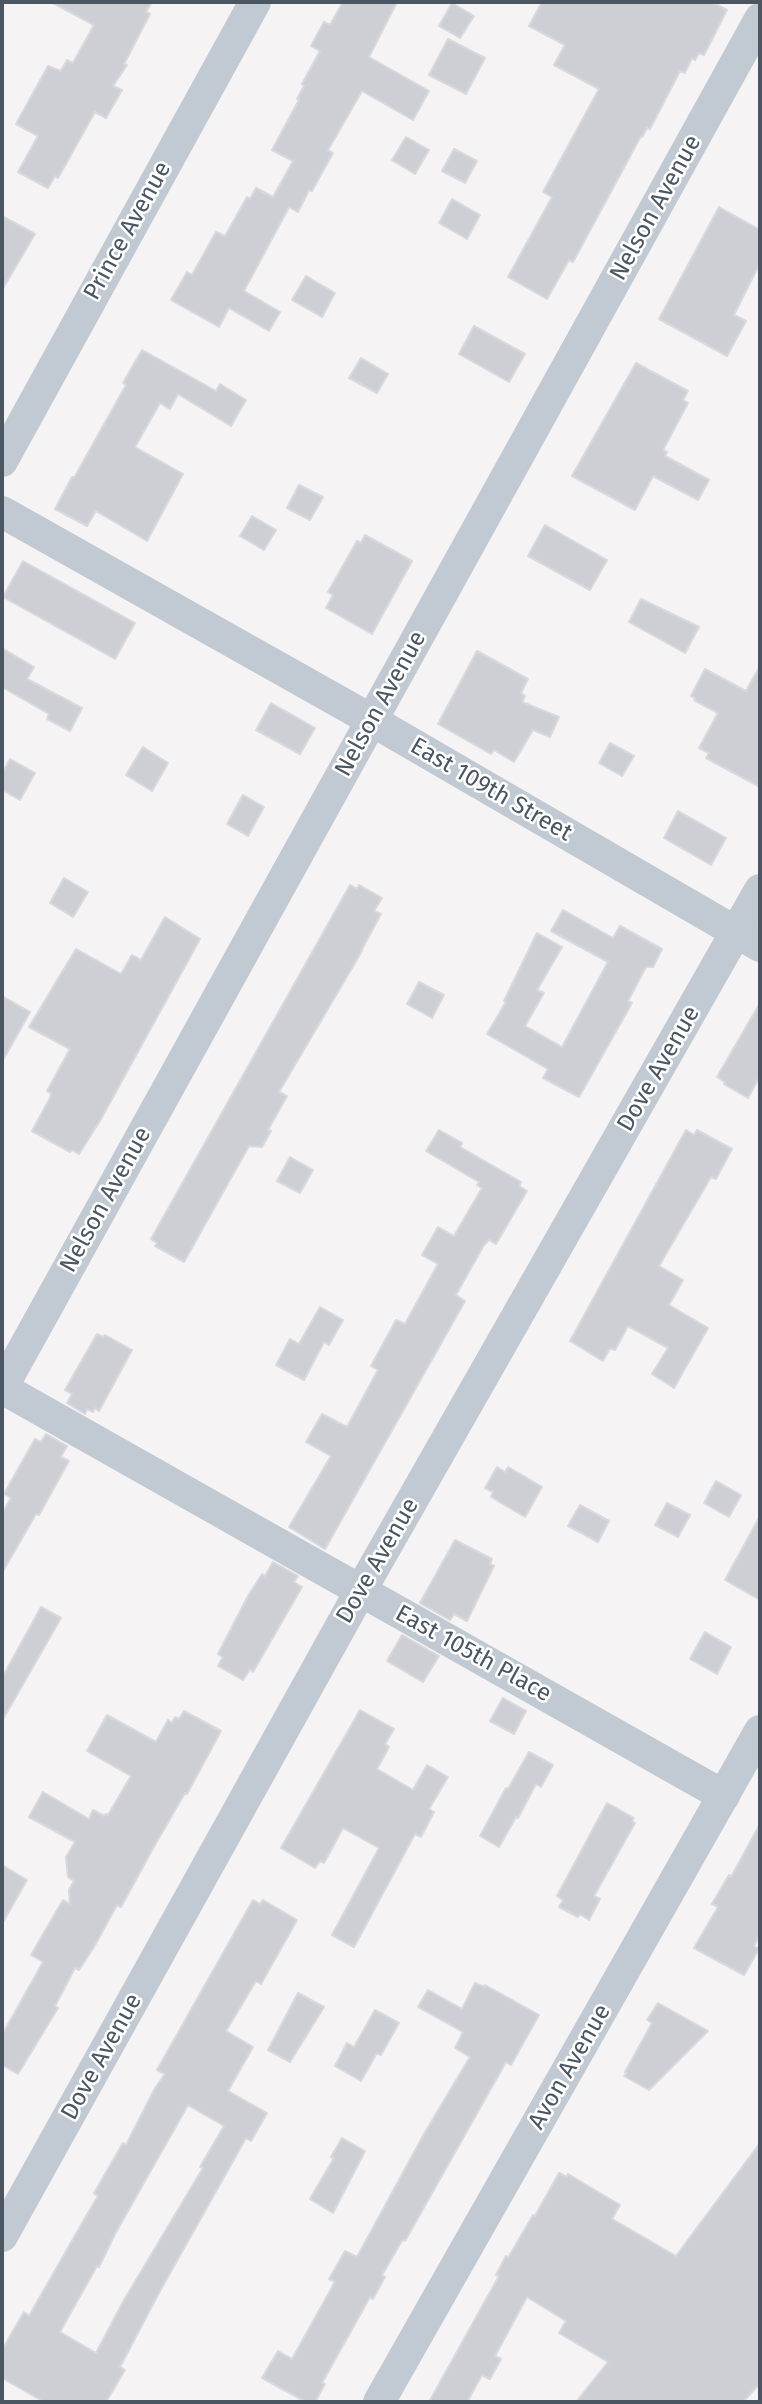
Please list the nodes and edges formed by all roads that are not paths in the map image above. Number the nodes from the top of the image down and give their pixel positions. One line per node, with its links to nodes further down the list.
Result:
1 (255, 2): 3 (street, Prince Avenue)
2 (760, 19): 5 (street, Nelson Avenue)
3 (2, 461)
4 (2, 512): 5 (street, East 109th Street)
5 (372, 721): 7 (street, East 109th Street); 8 (street, Nelson Avenue)
6 (760, 890): 7 (street, Dove Avenue)
7 (749, 940): 9 (street, Dove Avenue)
8 (2, 1388): 9 (street, East 105th Place)
9 (361, 1590): 11 (street, East 105th Place); 12 (street, Dove Avenue)
10 (760, 1731): 11 (street, Avon Avenue)
11 (724, 1796): 13 (street, Avon Avenue)
12 (2, 2236)
13 (379, 2402)

